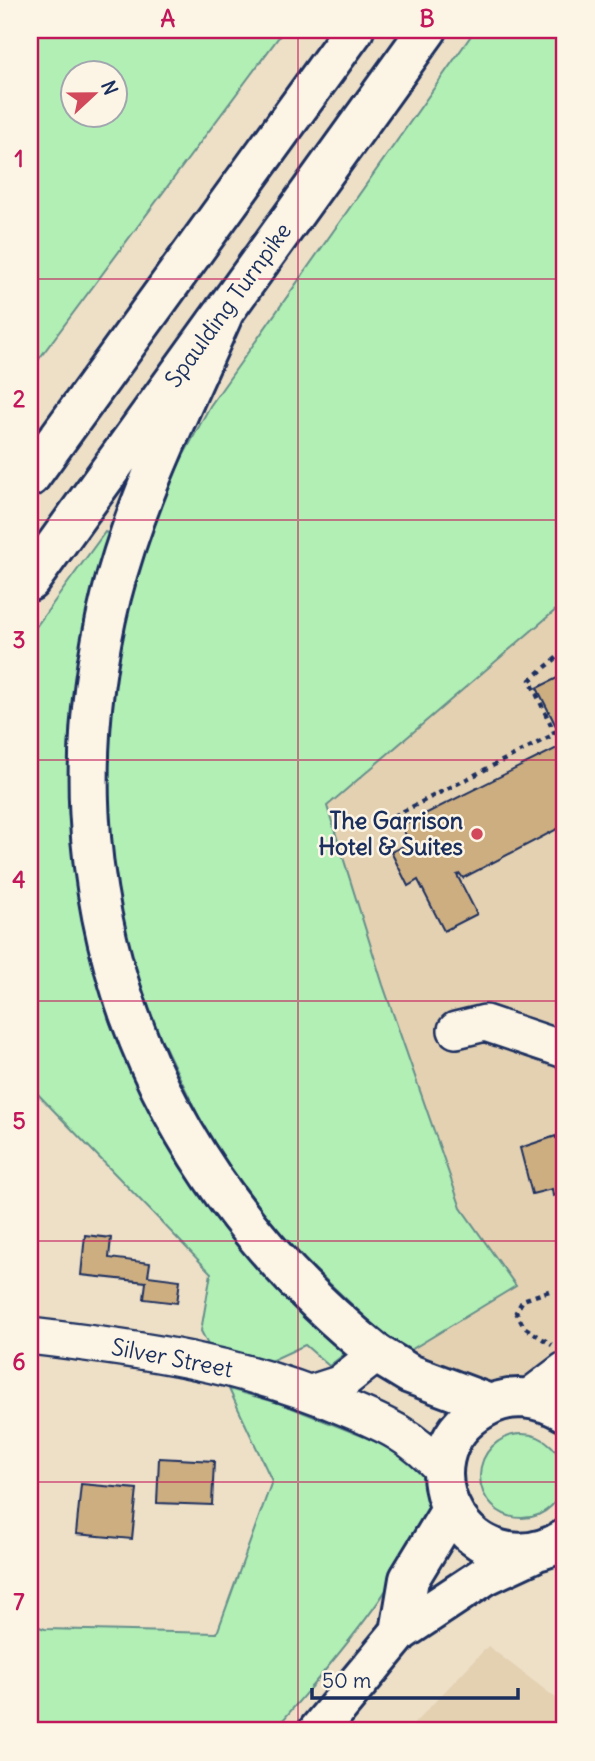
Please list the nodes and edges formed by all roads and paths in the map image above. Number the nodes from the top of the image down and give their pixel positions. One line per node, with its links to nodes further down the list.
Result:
1 (354, 30): 4 (main road)
2 (427, 30): 3 (main road, Spaulding Turnpike)
3 (225, 310): 5 (main road, Spaulding Turnpike); 14 (main road)
4 (30, 477)
5 (30, 581)
6 (565, 651): 7 (path)
7 (394, 816)
8 (456, 1030): 9 (street)
9 (565, 1050)
10 (562, 1193): 11 (path)
11 (564, 1201)
12 (549, 1291): 15 (path)
13 (30, 1336): 16 (street, Silver Street)
14 (377, 1354): 16 (street); 18 (main road)
15 (560, 1361): 17 (street)
16 (311, 1392): 20 (street, Silver Street)
17 (528, 1398): 18 (main road); 19 (main road)
18 (490, 1404): 20 (main road)
19 (565, 1412)
20 (443, 1470): 21 (main road)
21 (451, 1510): 22 (main road); 23 (main road)
22 (553, 1547): 23 (main road)
23 (400, 1632): 24 (main road)
24 (318, 1731)

